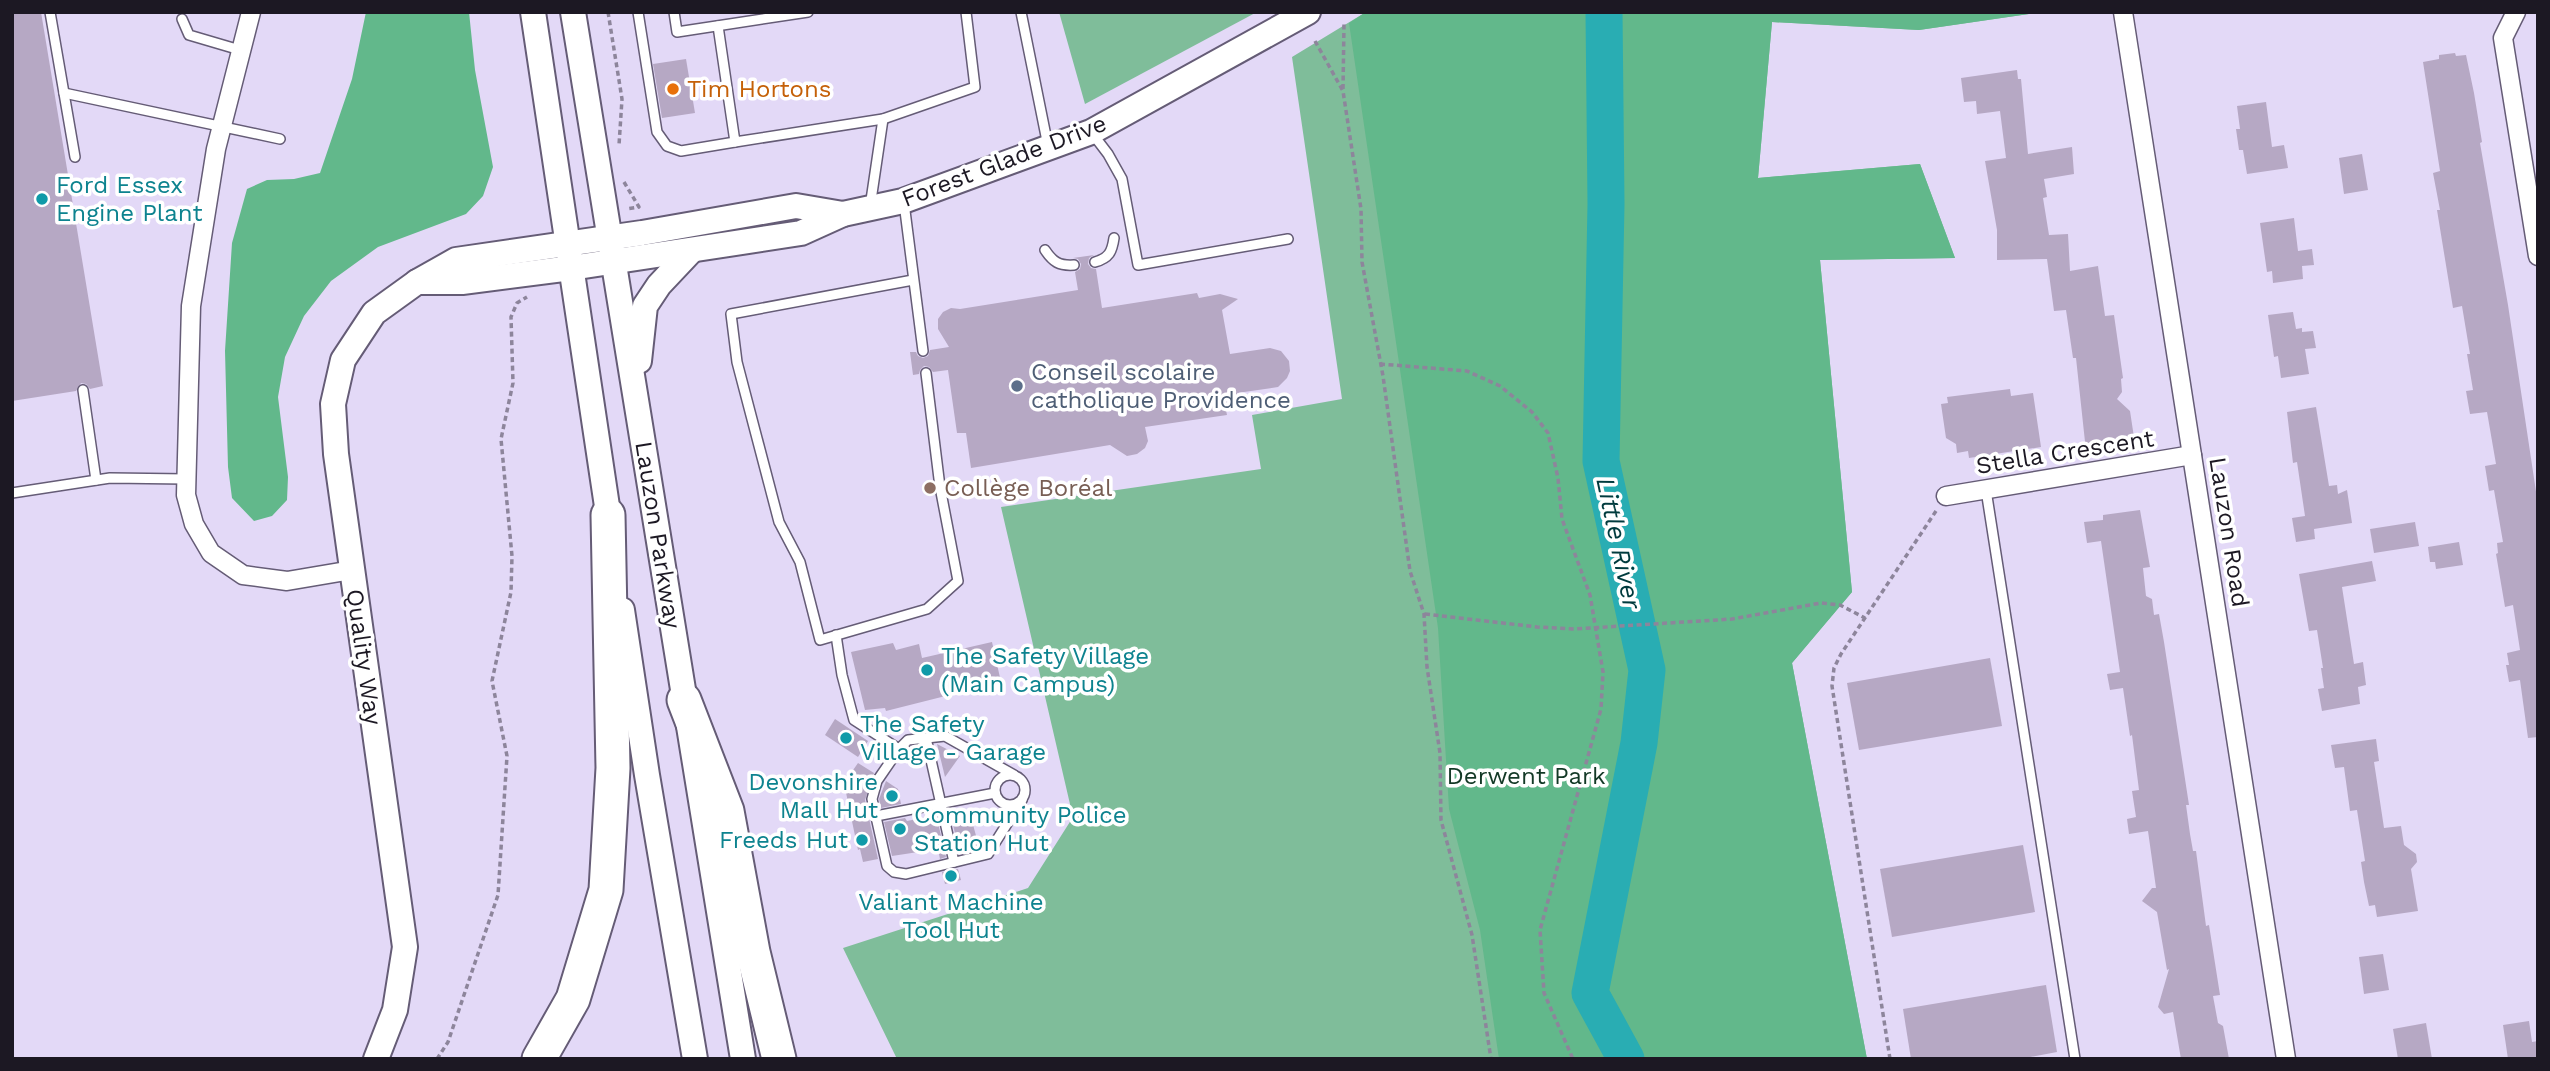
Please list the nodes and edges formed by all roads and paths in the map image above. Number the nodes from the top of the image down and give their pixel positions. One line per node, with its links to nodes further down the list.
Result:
1 (50, 12): 22 (lane)
2 (251, 12): 20 (street)
3 (533, 12): 38 (main road, Lauzon Parkway)
4 (573, 12): 39 (main road, Lauzon Parkway)
5 (608, 12): 28 (path)
6 (638, 12): 18 (lane)
7 (645, 12): 18 (lane)
8 (674, 12): 17 (lane)
9 (807, 12): 17 (lane)
10 (967, 12): 23 (lane)
11 (1021, 12): 29 (lane)
12 (1308, 12): 25 (main road, Forest Glade Drive)
13 (2123, 12): 54 (street, Lauzon Road)
14 (2516, 12): 42 (street)
15 (182, 19): 20 (lane)
16 (1344, 24): 21 (path)
17 (718, 26): 27 (lane)
18 (640, 27): 27 (lane)
19 (1315, 41): 21 (path)
20 (240, 50): 24 (street)
21 (1343, 91): 50 (path)
22 (64, 93): 24 (lane); 30 (lane)
23 (883, 118): 27 (lane); 34 (lane)
24 (222, 127): 26 (lane); 55 (street)
25 (1091, 132): 29 (main road, Forest Glade Drive); 37 (lane)
26 (280, 139)
27 (735, 142)
28 (619, 146)
29 (1048, 148): 32 (main road, Forest Glade Drive)
30 (75, 157)
31 (623, 181): 33 (path)
32 (904, 201): 34 (main road, Forest Glade Drive); 46 (lane)
33 (639, 206)
34 (869, 209): 35 (main road, Forest Glade Drive)
35 (843, 214): 39 (main road, Forest Glade Drive); 40 (main road, Forest Glade Drive)
36 (1114, 238): 43 (lane)
37 (1288, 239)
38 (568, 243): 39 (main road, Quality Way); 45 (main road, Lauzon Parkway); 47 (main road, Quality Way)
39 (612, 249): 40 (main road, Forest Glade Drive); 45 (main road); 53 (main road, Lauzon Parkway)
40 (692, 250): 53 (main road)
41 (1045, 250): 44 (lane)
42 (2538, 256)
43 (1095, 262)
44 (1074, 265)
45 (572, 268): 47 (main road); 60 (main road, Lauzon Parkway)
46 (914, 280): 49 (lane); 65 (lane)
47 (416, 282): 61 (main road, Quality Way)
48 (523, 298): 76 (path)
49 (923, 351)
50 (1380, 364): 62 (path); 64 (path)
51 (926, 373): 65 (lane)
52 (83, 390): 56 (lane)
53 (635, 393): 66 (main road, Lauzon Parkway)
54 (2192, 456): 57 (street, Stella Crescent); 85 (street, Lauzon Road)
55 (186, 479): 56 (lane); 61 (street)
56 (96, 480): 58 (lane)
57 (1986, 490): 59 (street, Stella Crescent); 84 (lane)
58 (12, 493)
59 (1946, 496): 63 (path)
60 (608, 515): 77 (highway); 78 (main road, Lauzon Parkway)
61 (352, 570): 75 (main road, Quality Way)
62 (1424, 614): 64 (path); 81 (path)
63 (1865, 618): 64 (path); 83 (path)
64 (1594, 627): 82 (path)
65 (836, 635): 68 (lane)
66 (684, 700): 79 (main road, Lauzon Parkway); 80 (highway)
67 (926, 738): 68 (lane); 69 (lane); 72 (lane)
68 (899, 749): 73 (lane)
69 (1014, 775): 70 (lane); 71 (lane)
70 (995, 793): 71 (lane); 72 (lane)
71 (1022, 800): 74 (lane)
72 (941, 804): 73 (lane); 74 (lane)
73 (876, 816): 74 (lane)
74 (954, 862)
75 (376, 1059)
76 (438, 1059)
77 (539, 1059)
78 (695, 1059)
79 (743, 1059)
80 (779, 1059)
81 (1491, 1059)
82 (1573, 1059)
83 (1890, 1059)
84 (2075, 1059)
85 (2286, 1059)

